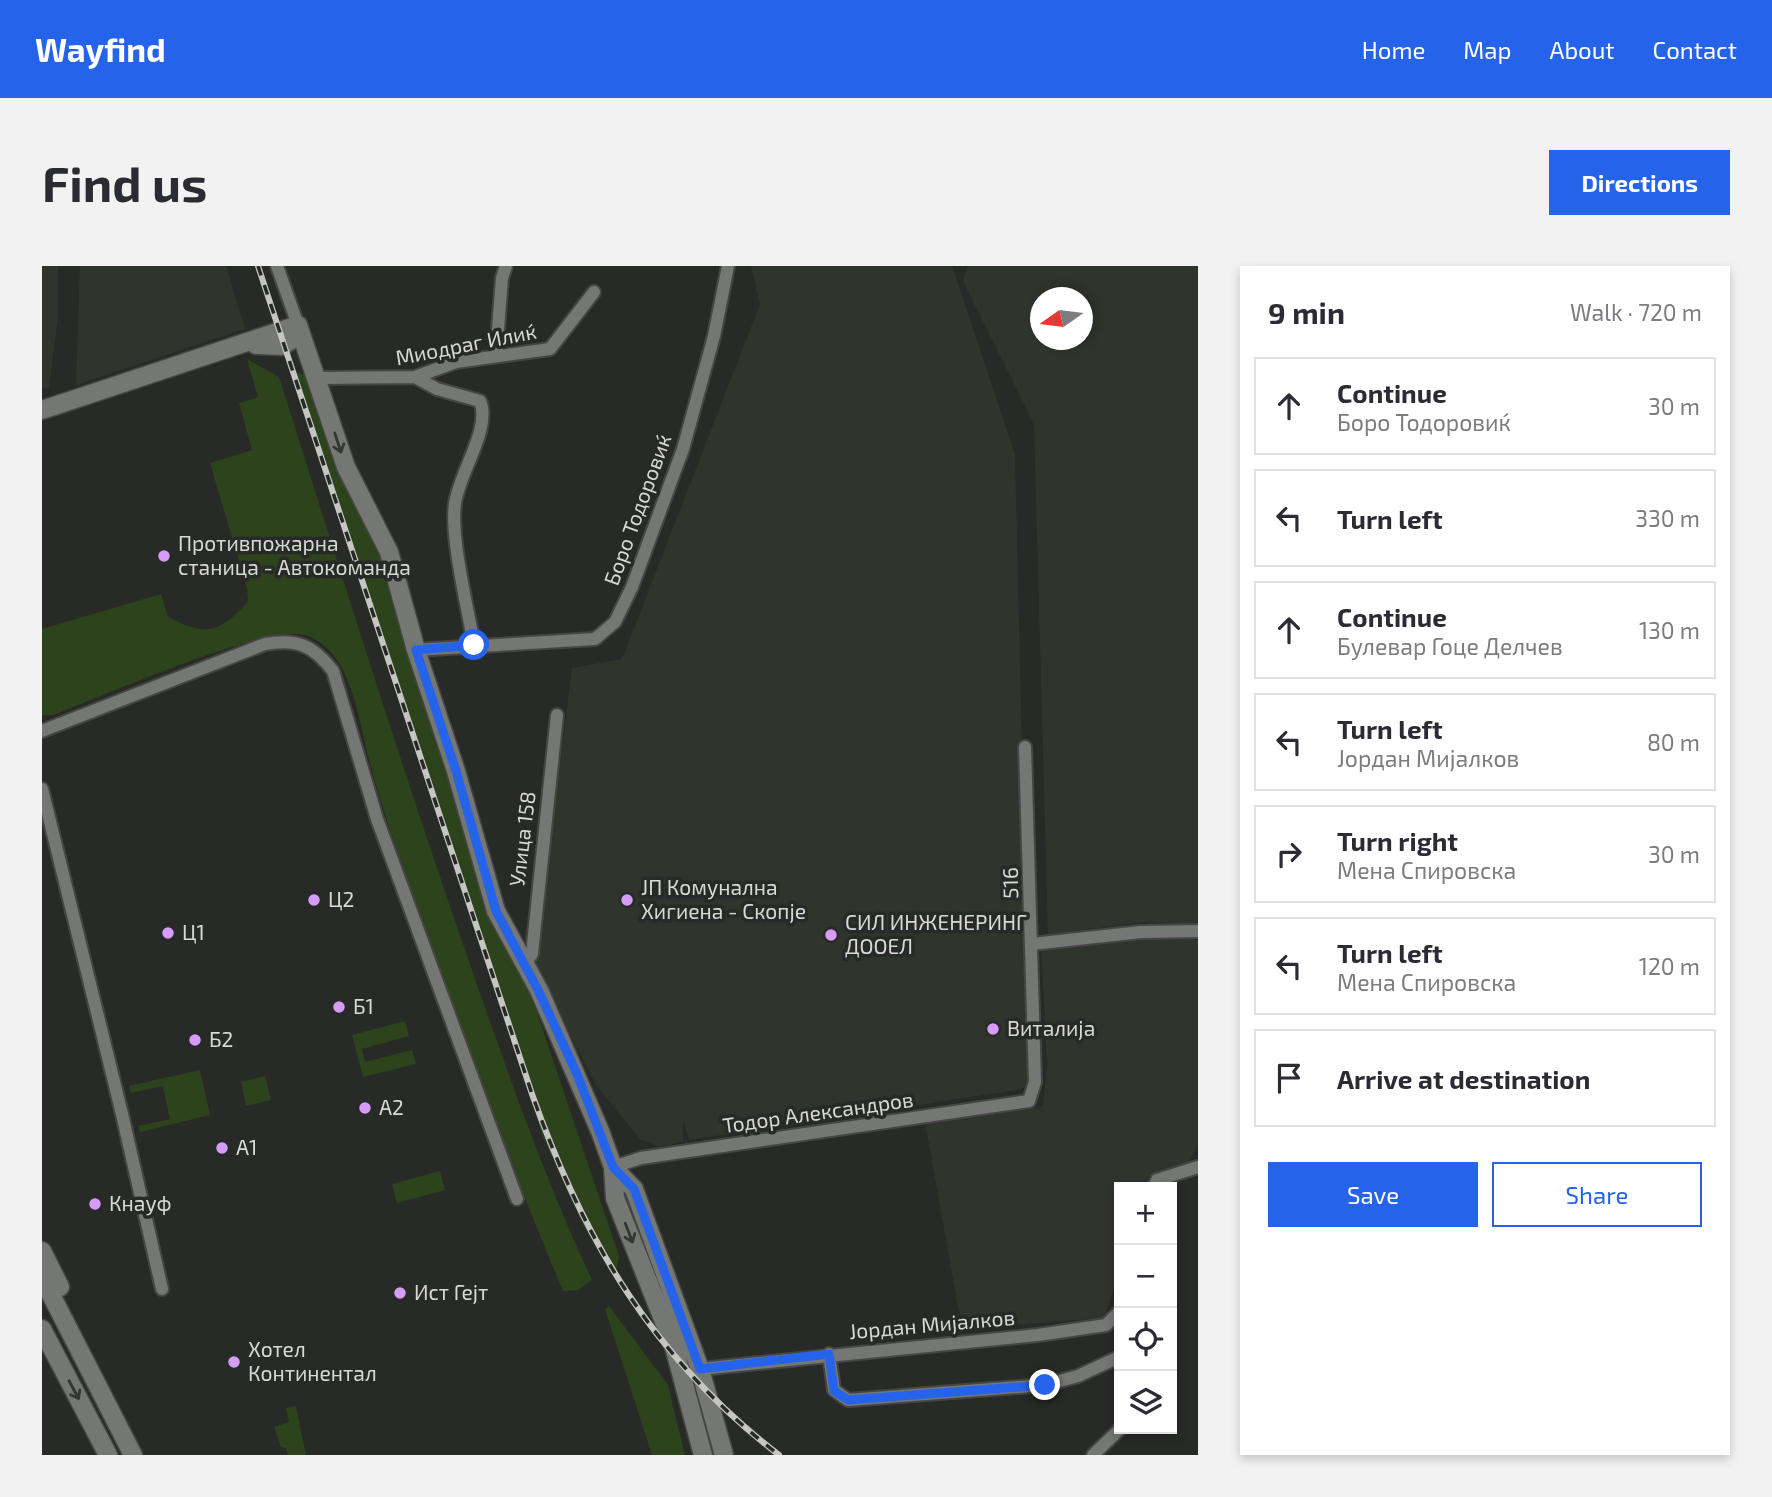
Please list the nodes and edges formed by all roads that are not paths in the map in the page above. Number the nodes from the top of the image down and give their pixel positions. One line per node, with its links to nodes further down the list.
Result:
1 (277, 266): 5 (street)
2 (506, 266): 8 (street)
3 (728, 266): 12 (street, Боро Тодоровиќ)
4 (594, 292): 8 (street, Миодраг Илиќ)
5 (299, 330): 6 (street); 7 (street); 10 (street)
6 (242, 346): 7 (street); 11 (street)
7 (282, 346): 10 (street)
8 (496, 355): 9 (street, Миодраг Илиќ)
9 (415, 377): 10 (street, Миодраг Илиќ); 12 (street)
10 (317, 378): 13 (street, one-way to 13)
11 (42, 410)
12 (474, 645): 13 (street, Боро Тодоровиќ)
13 (416, 650): 20 (street)
14 (557, 715): 20 (street, Улица 158)
15 (42, 731): 25 (street)
16 (1025, 747): 19 (street, 516)
17 (42, 789): 28 (street)
18 (1198, 931): 19 (street)
19 (1032, 944): 21 (street, 516)
20 (524, 965): 22 (street)
21 (1029, 1101): 22 (street, Тодор Александров)
22 (613, 1167): 33 (street); 38 (street, one-way to 38)
23 (1198, 1167): 24 (street)
24 (1156, 1182)
25 (517, 1199)
26 (42, 1251): 34 (street)
27 (42, 1277): 34 (street)
28 (162, 1289)
29 (1114, 1321): 31 (street, Јордан Мијалков)
30 (42, 1329): 36 (street, one-way to 36)
31 (829, 1354): 32 (street); 33 (street, Јордан Мијалков)
32 (1114, 1359)
33 (700, 1369): 39 (street)
34 (119, 1428): 37 (street)
35 (1115, 1434): 40 (street)
36 (108, 1455)
37 (133, 1455)
38 (703, 1455)
39 (724, 1455)
40 (1093, 1455)

